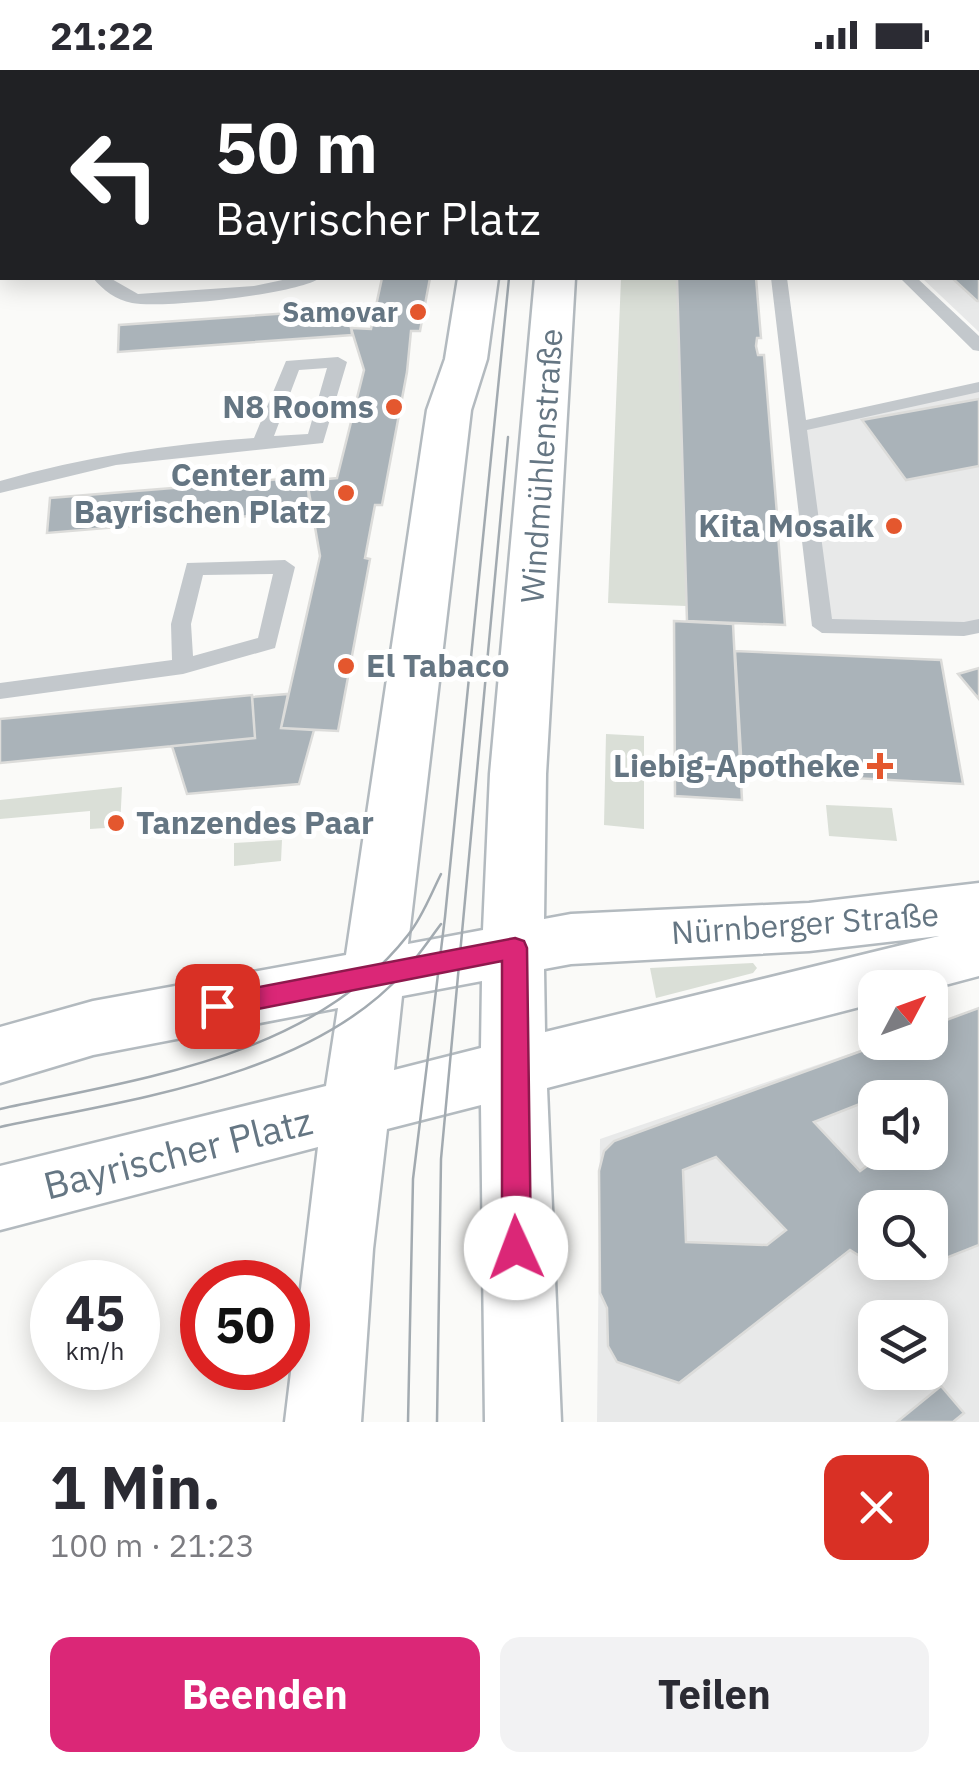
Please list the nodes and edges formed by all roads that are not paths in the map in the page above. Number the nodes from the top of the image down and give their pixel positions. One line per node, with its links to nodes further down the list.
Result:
1 (103, 280): 2 (lane)
2 (303, 280)
3 (478, 280): 18 (main road, Bayrischer Platz)
4 (555, 280): 16 (main road, Windmühlenstraße)
5 (778, 280): 9 (lane)
6 (910, 280): 7 (lane)
7 (979, 346)
8 (979, 387): 9 (lane)
9 (797, 427): 12 (lane)
10 (262, 442): 10 (lane); 11 (lane)
11 (0, 487)
12 (979, 626)
13 (183, 666): 13 (lane); 14 (lane)
14 (0, 691)
15 (979, 907): 16 (main road, Nürnberger Straße)
16 (515, 948): 18 (main road); 21 (main road)
17 (979, 951): 19 (main road, Nürnberger Straße)
18 (373, 974): 20 (main road); 22 (main road, Bayrischer Platz)
19 (644, 1035): 21 (main road, Bayrischer Platz)
20 (0, 1055)
21 (514, 1069): 22 (main road, Bayrischer Platz); 25 (main road)
22 (356, 1110): 23 (main road, Bayrischer Platz); 24 (main road, Bayrischer Platz)
23 (0, 1198)
24 (323, 1422)
25 (523, 1422)

